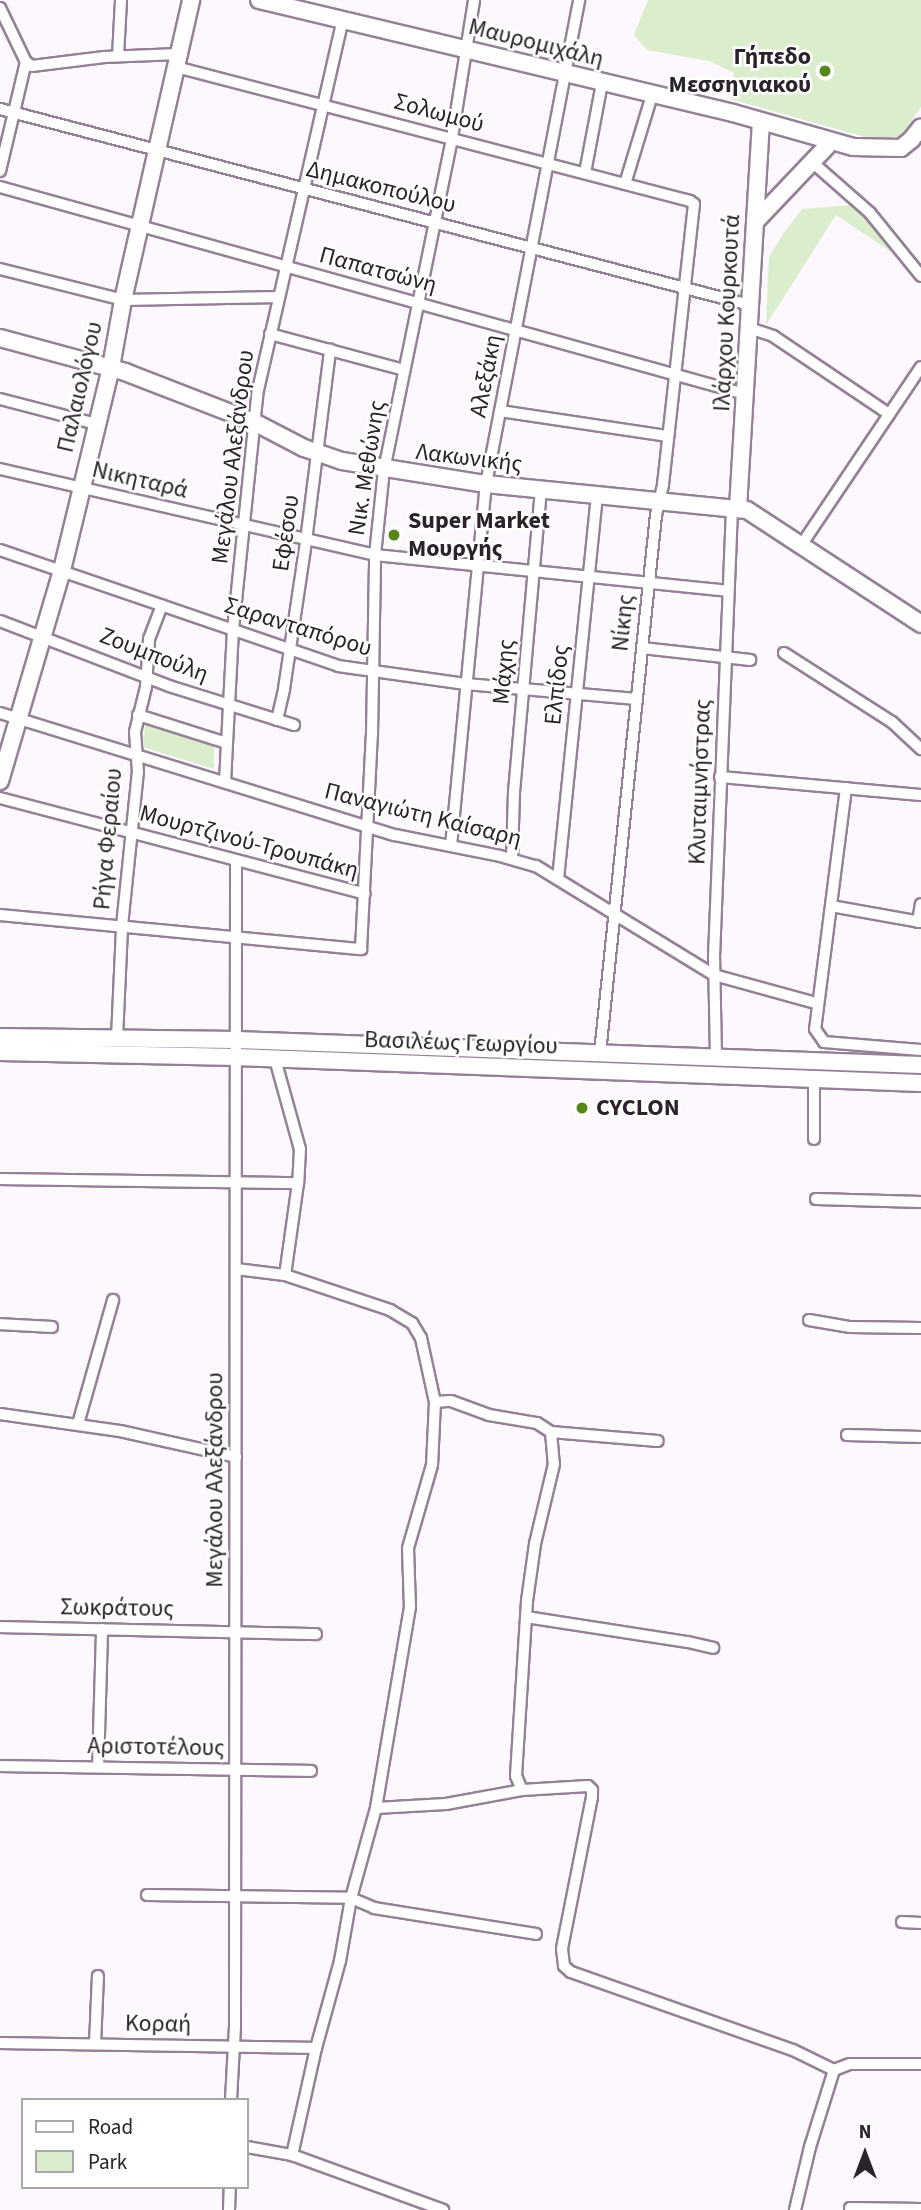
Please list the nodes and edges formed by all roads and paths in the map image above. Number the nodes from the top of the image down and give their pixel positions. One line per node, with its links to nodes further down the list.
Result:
1 (121, 0): 9 (street)
2 (191, 0): 10 (main road, Παλαιολόγου)
3 (259, 0): 7 (main road, Μαυρομιχάλη)
4 (474, 0): 8 (street, Νικ. Μεθώνης)
5 (579, 0): 12 (street, Αλεξάκη)
6 (0, 8): 11 (street)
7 (343, 20): 8 (main road, Μαυρομιχάλη); 15 (street, Μεγάλου Αλεξάνδρου)
8 (467, 49): 12 (main road, Μαυρομιχάλη); 20 (street, Νικ. Μεθώνης)
9 (118, 56): 10 (street, Σολωμού); 11 (street, Σολωμού)
10 (178, 60): 15 (street, Σολωμού); 22 (main road, Παλαιολόγου)
11 (26, 62): 17 (street)
12 (565, 75): 13 (main road, Μαυρομιχάλη); 24 (street, Αλεξάκη)
13 (602, 83): 14 (main road, Μαυρομιχάλη); 26 (street)
14 (652, 95): 18 (main road, Μαυρομιχάλη); 27 (street)
15 (324, 105): 20 (street, Σολωμού); 29 (street, Μεγάλου Αλεξάνδρου)
16 (0, 109): 17 (street, Δημακοπούλου)
17 (13, 112): 22 (street, Δημακοπούλου); 25 (street)
18 (761, 122): 21 (main road, Μαυρομιχάλη); 32 (main road, Ιλάρχου Κουρκουτά)
19 (921, 127): 21 (main road, Μαυρομιχάλη)
20 (452, 138): 24 (street, Σολωμού); 31 (street, Νικ. Μεθώνης)
21 (831, 142): 23 (main road)
22 (157, 150): 29 (street, Δημακοπούλου); 33 (main road, Παλαιολόγου)
23 (812, 162): 32 (main road); 37 (street)
24 (548, 164): 26 (street, Σολωμού); 34 (street, Αλεξάκη)
25 (0, 171)
26 (585, 173): 27 (street, Σολωμού)
27 (625, 184): 30 (street, Σολωμού)
28 (0, 187): 33 (street, Παπατσώνη)
29 (305, 189): 31 (street, Δημακοπούλου); 35 (street, Μεγάλου Αλεξάνδρου)
30 (690, 201): 38 (street, Νίκης)
31 (435, 222): 34 (street, Δημακοπούλου); 41 (street, Νικ. Μεθώνης)
32 (755, 222): 42 (main road, Ιλάρχου Κουρκουτά)
33 (139, 226): 35 (street, Παπατσώνη); 40 (main road, Παλαιολόγου)
34 (532, 249): 38 (street, Δημακοπούλου); 44 (street, Αλεξάκη)
35 (287, 267): 39 (street, Μεγάλου Αλεξάνδρου); 41 (street, Παπατσώνη)
36 (0, 269): 40 (street)
37 (921, 276)
38 (685, 289): 42 (street, Δημακοπούλου); 51 (street, Νίκης)
39 (279, 297): 40 (street); 45 (street, Μεγάλου Αλεξάνδρου)
40 (123, 300): 49 (main road, Παλαιολόγου)
41 (418, 303): 44 (street, Παπατσώνη); 50 (street, Νικ. Μεθώνης)
42 (750, 305): 43 (main road, Ιλάρχου Κουρκουτά)
43 (749, 328): 52 (main road, Ιλάρχου Κουρκουτά); 55 (street)
44 (516, 330): 51 (street, Παπατσώνη); 54 (street, Αλεξάκη)
45 (270, 334): 47 (street); 56 (street, Μεγάλου Αλεξάνδρου)
46 (0, 338): 49 (main road, Λακωνικής)
47 (330, 350): 50 (street); 59 (street, Εφέσου)
48 (921, 367): 55 (street)
49 (111, 368): 56 (main road, Λακωνικής); 57 (main road, Παλαιολόγου)
50 (404, 370): 61 (street, Νικ. Μεθώνης)
51 (676, 374): 52 (street, Παπατσώνη); 58 (street, Νίκης)
52 (745, 394): 67 (main road, Ιλάρχου Κουρκουτά)
53 (0, 399): 57 (street)
54 (500, 411): 58 (street); 62 (street, Αλεξάκη)
55 (889, 414): 70 (street)
56 (254, 422): 59 (main road, Λακωνικής); 68 (street, Μεγάλου Αλεξάνδρου)
57 (97, 424): 63 (main road, Παλαιολόγου)
58 (668, 436): 66 (street, Νίκης)
59 (317, 453): 61 (main road, Λακωνικής); 69 (street, Εφέσου)
60 (0, 469): 63 (street, Νικηταρά)
61 (384, 470): 62 (main road, Λακωνικής); 72 (street, Νικ. Μεθώνης)
62 (486, 484): 64 (main road, Λακωνικής); 73 (street, Αλεξάκη)
63 (80, 488): 68 (street, Νικηταρά); 74 (main road, Παλαιολόγου)
64 (541, 490): 65 (main road, Λακωνικής); 75 (street, Μάχης)
65 (597, 496): 66 (main road, Λακωνικής); 76 (street, Ελπίδος)
66 (660, 500): 67 (main road, Λακωνικής); 77 (street, Νίκης)
67 (735, 507): 70 (main road, Λακωνικής); 78 (street, Κλυταιμνήστρας)
68 (243, 525): 69 (street, Νικηταρά); 82 (street, Μεγάλου Αλεξάνδρου)
69 (306, 541): 72 (street, Νικηταρά); 85 (street, Εφέσου)
70 (802, 544): 81 (main road, Λακωνικής)
71 (0, 550): 74 (street, Σαρανταπόρου)
72 (375, 555): 73 (street, Νικηταρά); 89 (street, Νικ. Μεθώνης)
73 (477, 565): 75 (street, Νικηταρά); 91 (street, Αλεξάκη)
74 (62, 570): 79 (street, Σαρανταπόρου); 83 (main road, Παλαιολόγου)
75 (534, 571): 76 (street, Νικηταρά); 92 (street, Μάχης)
76 (589, 577): 77 (street, Νικηταρά); 93 (street, Ελπίδος)
77 (649, 583): 78 (street, Νικηταρά); 84 (street, Νίκης)
78 (727, 591): 87 (street, Κλυταιμνήστρας)
79 (162, 605): 82 (street, Σαρανταπόρου); 90 (street, Ρήγα Φεραίου)
80 (0, 621): 83 (street, Ζουμπούλη)
81 (921, 624)
82 (233, 629): 85 (street, Σαρανταπόρου); 95 (street, Μεγάλου Αλεξάνδρου)
83 (43, 636): 90 (street, Ζουμπούλη); 98 (main road, Παλαιολόγου)
84 (642, 648): 87 (street); 94 (street, Νίκης)
85 (290, 650): 89 (street, Σαρανταπόρου); 99 (street, Εφέσου)
86 (785, 653): 102 (street)
87 (725, 658): 88 (street); 104 (street, Κλυταιμνήστρας)
88 (750, 660)
89 (371, 672): 91 (street, Σαρανταπόρου); 110 (street, Νικ. Μεθώνης)
90 (147, 676): 95 (street, Ζουμπούλη); 97 (street, Ρήγα Φεραίου)
91 (466, 684): 92 (street, Σαρανταπόρου); 112 (street, Αλεξάκη)
92 (523, 689): 93 (street, Σαρανταπόρου); 113 (street, Μάχης)
93 (578, 694): 94 (street, Σαρανταπόρου); 115 (street, Ελπίδος)
94 (636, 699): 119 (street, Νίκης)
95 (228, 704): 99 (street, Ζουμπούλη); 101 (street, Μεγάλου Αλεξάνδρου)
96 (0, 713): 98 (street, Παναγιώτη Καίσαρη)
97 (138, 715): 101 (street); 103 (street, Ρήγα Φεραίου)
98 (19, 719): 103 (street, Παναγιώτη Καίσαρη); 105 (main road, Παλαιολόγου)
99 (277, 720): 100 (street, Ζουμπούλη)
100 (294, 725)
101 (227, 743): 106 (street, Μεγάλου Αλεξάνδρου)
102 (921, 749)
103 (135, 754): 106 (street, Παναγιώτη Καίσαρη); 111 (street, Ρήγα Φεραίου)
104 (720, 777): 107 (street); 124 (street, Κλυταιμνήστρας)
105 (0, 781)
106 (225, 782): 110 (street, Παναγιώτη Καίσαρη)
107 (846, 788): 108 (street); 118 (street)
108 (921, 795)
109 (0, 798): 111 (street, Μουρτζινού-Τρουπάκη)
110 (366, 826): 112 (street, Παναγιώτη Καίσαρη); 116 (street, Νικ. Μεθώνης)
111 (130, 832): 114 (street, Μουρτζινού-Τρουπάκη); 122 (street, Ρήγα Φεραίου)
112 (451, 846): 113 (street, Παναγιώτη Καίσαρη)
113 (512, 859): 115 (street, Παναγιώτη Καίσαρη)
114 (236, 861): 116 (street, Μουρτζινού-Τρουπάκη); 123 (street, Μεγάλου Αλεξάνδρου)
115 (558, 879): 119 (street, Παναγιώτη Καίσαρη)
116 (365, 894): 123 (street, Νικ. Μεθώνης)
117 (921, 904): 121 (street)
118 (831, 906): 121 (street); 125 (street)
119 (614, 914): 124 (street, Παναγιώτη Καίσαρη); 131 (street, Νίκης)
120 (0, 915): 122 (street)
121 (920, 922)
122 (122, 926): 123 (street); 127 (street, Ρήγα Φεραίου)
123 (235, 938): 128 (street, Μεγάλου Αλεξάνδρου)
124 (714, 975): 125 (street, Παναγιώτη Καίσαρη); 133 (street, Κλυταιμνήστρας)
125 (816, 1003): 129 (street)
126 (0, 1037): 127 (main road, Βασιλέως Γεωργίου)
127 (117, 1038): 128 (main road, Βασιλέως Γεωργίου)
128 (236, 1040): 131 (main road, Βασιλέως Γεωργίου); 132 (street, Μεγάλου Αλεξάνδρου)
129 (921, 1050)
130 (0, 1052): 132 (main road, Βασιλέως Γεωργίου)
131 (600, 1053): 133 (main road, Βασιλέως Γεωργίου)
132 (236, 1057): 134 (main road, Βασιλέως Γεωργίου); 140 (street, Μεγάλου Αλεξάνδρου)
133 (716, 1058): 135 (main road, Βασιλέως Γεωργίου)
134 (275, 1059): 136 (main road, Βασιλέως Γεωργίου); 141 (street)
135 (921, 1065)
136 (814, 1078): 137 (main road, Βασιλέως Γεωργίου); 138 (street)
137 (921, 1083)
138 (814, 1139)
139 (0, 1179): 140 (street)
140 (236, 1182): 141 (street); 144 (street, Μεγάλου Αλεξάνδρου)
141 (298, 1183): 145 (street)
142 (816, 1199): 143 (street)
143 (921, 1202)
144 (236, 1269): 145 (street); 158 (street, Μεγάλου Αλεξάνδρου)
145 (285, 1275): 151 (street)
146 (113, 1300): 153 (street)
147 (810, 1320): 150 (street)
148 (0, 1324): 149 (street)
149 (52, 1326)
150 (921, 1328)
151 (435, 1402): 154 (street); 170 (street)
152 (0, 1414): 153 (street)
153 (78, 1424): 158 (street)
154 (551, 1432): 157 (street); 159 (street)
155 (847, 1435): 156 (street)
156 (921, 1437)
157 (658, 1441)
158 (236, 1457): 162 (street, Μεγάλου Αλεξάνδρου)
159 (526, 1617): 164 (street); 169 (street)
160 (0, 1627): 161 (street, Σωκράτους)
161 (102, 1629): 162 (street, Σωκράτους); 166 (street)
162 (235, 1632): 163 (street, Σωκράτους); 167 (street, Μεγάλου Αλεξάνδρου)
163 (317, 1634)
164 (713, 1648)
165 (0, 1766): 166 (street, Αριστοτέλους)
166 (98, 1767): 167 (street, Αριστοτέλους)
167 (235, 1769): 168 (street, Αριστοτέλους); 172 (street, Μεγάλου Αλεξάνδρου)
168 (311, 1771)
169 (522, 1790): 170 (street); 183 (street)
170 (376, 1808): 173 (street)
171 (147, 1895): 172 (street)
172 (235, 1896): 173 (street); 180 (street, Μεγάλου Αλεξάνδρου)
173 (351, 1898): 176 (street); 181 (street)
174 (902, 1922): 175 (street)
175 (921, 1923)
176 (536, 1934)
177 (98, 1976): 179 (street)
178 (0, 2043): 179 (street, Κοραή)
179 (96, 2044): 180 (street, Κοραή)
180 (233, 2046): 181 (street, Κοραή); 184 (street, Μεγάλου Αλεξάνδρου)
181 (316, 2048): 186 (street)
182 (921, 2064): 183 (street)
183 (834, 2070): 192 (street)
184 (231, 2098)
185 (248, 2147): 186 (street)
186 (292, 2155): 191 (street)
187 (230, 2189): 190 (street)
188 (850, 2208): 189 (street)
189 (921, 2208)
190 (229, 2210)
191 (443, 2210)
192 (795, 2210)

